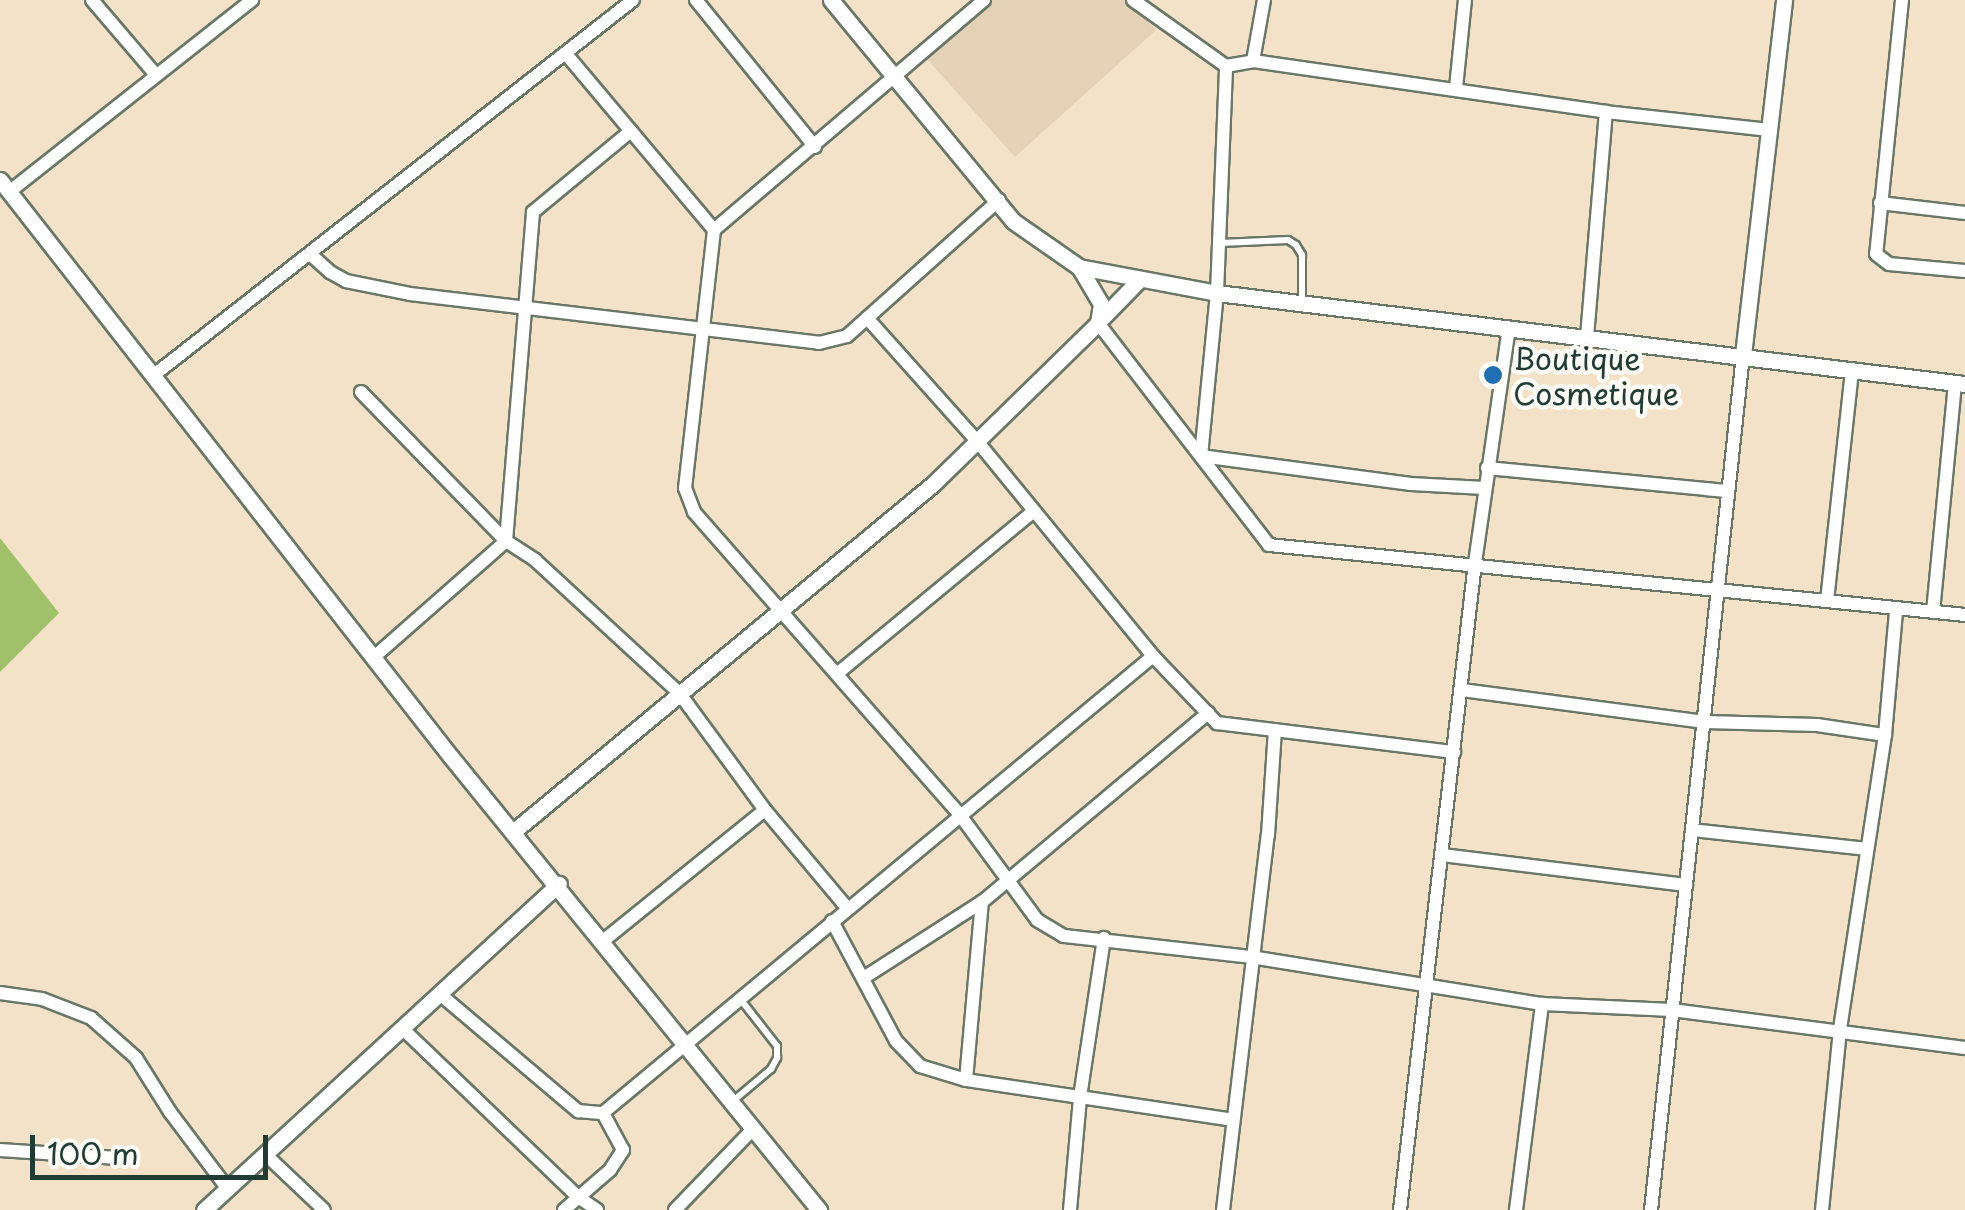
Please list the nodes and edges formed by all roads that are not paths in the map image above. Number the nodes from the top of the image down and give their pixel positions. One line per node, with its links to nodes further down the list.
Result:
1 (92, 0): 15 (street)
2 (252, 0): 15 (street)
3 (634, 0): 12 (street)
4 (696, 0): 21 (street)
5 (831, 0): 16 (street)
6 (984, 0): 16 (street)
7 (1264, 0): 13 (street)
8 (1465, 0): 17 (street)
9 (1784, 0): 20 (street)
10 (1902, 0): 24 (street)
11 (1138, 2): 14 (street)
12 (566, 54): 19 (street); 28 (street)
13 (1253, 61): 14 (street); 17 (street)
14 (1226, 66): 27 (street)
15 (156, 76): 22 (street)
16 (896, 79): 21 (street); 23 (street)
17 (1456, 88): 18 (street)
18 (1606, 112): 20 (street); 39 (street)
19 (630, 130): 26 (street); 34 (street)
20 (1768, 130): 40 (street)
21 (814, 147): 26 (street)
22 (4, 186): 42 (street)
23 (999, 200): 29 (street); 35 (street)
24 (1880, 204): 25 (street); 30 (street)
25 (1965, 213)
26 (714, 230): 37 (street)
27 (1219, 243): 32 (street); 33 (lane)
28 (310, 254): 34 (street); 42 (street)
29 (1080, 267): 31 (street); 36 (street)
30 (1965, 271)
31 (1139, 280): 32 (street); 36 (street)
32 (1217, 293): 33 (street); 46 (street)
33 (1302, 303): 38 (street)
34 (528, 308): 37 (street); 51 (street)
35 (868, 318): 37 (street); 45 (street)
36 (1098, 322): 45 (street); 46 (street)
37 (703, 328): 55 (street)
38 (1508, 328): 39 (street); 47 (street)
39 (1587, 337): 40 (street)
40 (1743, 354): 41 (street); 49 (street)
41 (1852, 369): 43 (street); 54 (street)
42 (154, 375): 60 (street)
43 (1960, 384): 57 (street)
44 (361, 392): 51 (street)
45 (977, 441): 50 (street); 55 (street)
46 (1201, 456): 48 (street); 52 (street)
47 (1488, 468): 48 (street); 49 (street)
48 (1484, 488): 52 (street)
49 (1726, 491): 53 (street)
50 (1034, 511): 59 (street); 61 (street)
51 (506, 541): 60 (street); 63 (street)
52 (1474, 563): 53 (street); 62 (street)
53 (1717, 590): 54 (street); 65 (street)
54 (1827, 601): 56 (street)
55 (783, 608): 61 (street); 63 (street)
56 (1896, 612): 57 (street); 67 (street)
57 (1933, 612): 58 (street)
58 (1965, 615)
59 (1153, 656): 64 (street); 70 (street)
60 (374, 657): 72 (street)
61 (838, 673): 70 (street)
62 (1462, 690): 65 (street); 68 (street)
63 (680, 694): 69 (street); 72 (street)
64 (1208, 713): 66 (street); 75 (street)
65 (1704, 722): 67 (street); 71 (street)
66 (1275, 730): 68 (street); 83 (street)
67 (1885, 735): 73 (street)
68 (1454, 752): 74 (street)
69 (765, 810): 79 (street); 82 (street)
70 (960, 815): 75 (street); 79 (street)
71 (1692, 830): 73 (street); 77 (street)
72 (514, 831): 76 (street)
73 (1866, 850): 91 (street)
74 (1442, 854): 77 (street); 85 (street)
75 (1008, 880): 78 (street); 81 (street)
76 (559, 884): 82 (street); 87 (street)
77 (1686, 884): 90 (street)
78 (982, 902): 84 (street); 95 (street)
79 (848, 909): 80 (street)
80 (832, 921): 84 (street); 88 (street)
81 (1104, 938): 83 (street); 96 (street)
82 (603, 941): 93 (street)
83 (1252, 957): 85 (street); 99 (street)
84 (865, 977): 95 (street)
85 (1428, 984): 89 (street); 114 (street)
86 (0, 993): 104 (street)
87 (442, 995): 92 (street); 98 (street)
88 (740, 999): 93 (street); 97 (lane)
89 (1542, 1004): 90 (street); 115 (street)
90 (1672, 1010): 91 (street); 116 (street)
91 (1840, 1029): 94 (street); 117 (street)
92 (404, 1030): 102 (street); 105 (street)
93 (683, 1042): 97 (street); 98 (street)
94 (1965, 1048)
95 (966, 1080): 96 (street)
96 (1080, 1097): 99 (street); 112 (street)
97 (732, 1103): 100 (street)
98 (602, 1113): 105 (street)
99 (1233, 1120): 113 (street)
100 (752, 1129): 110 (street); 111 (street)
101 (0, 1150): 103 (street)
102 (265, 1154): 104 (street); 107 (street)
103 (118, 1158)
104 (227, 1188): 106 (street)
105 (578, 1198): 108 (street); 109 (street)
106 (204, 1210)
107 (324, 1210)
108 (564, 1210)
109 (596, 1210)
110 (675, 1210)
111 (819, 1210)
112 (1070, 1210)
113 (1223, 1210)
114 (1400, 1210)
115 (1516, 1210)
116 (1651, 1210)
117 (1822, 1210)

